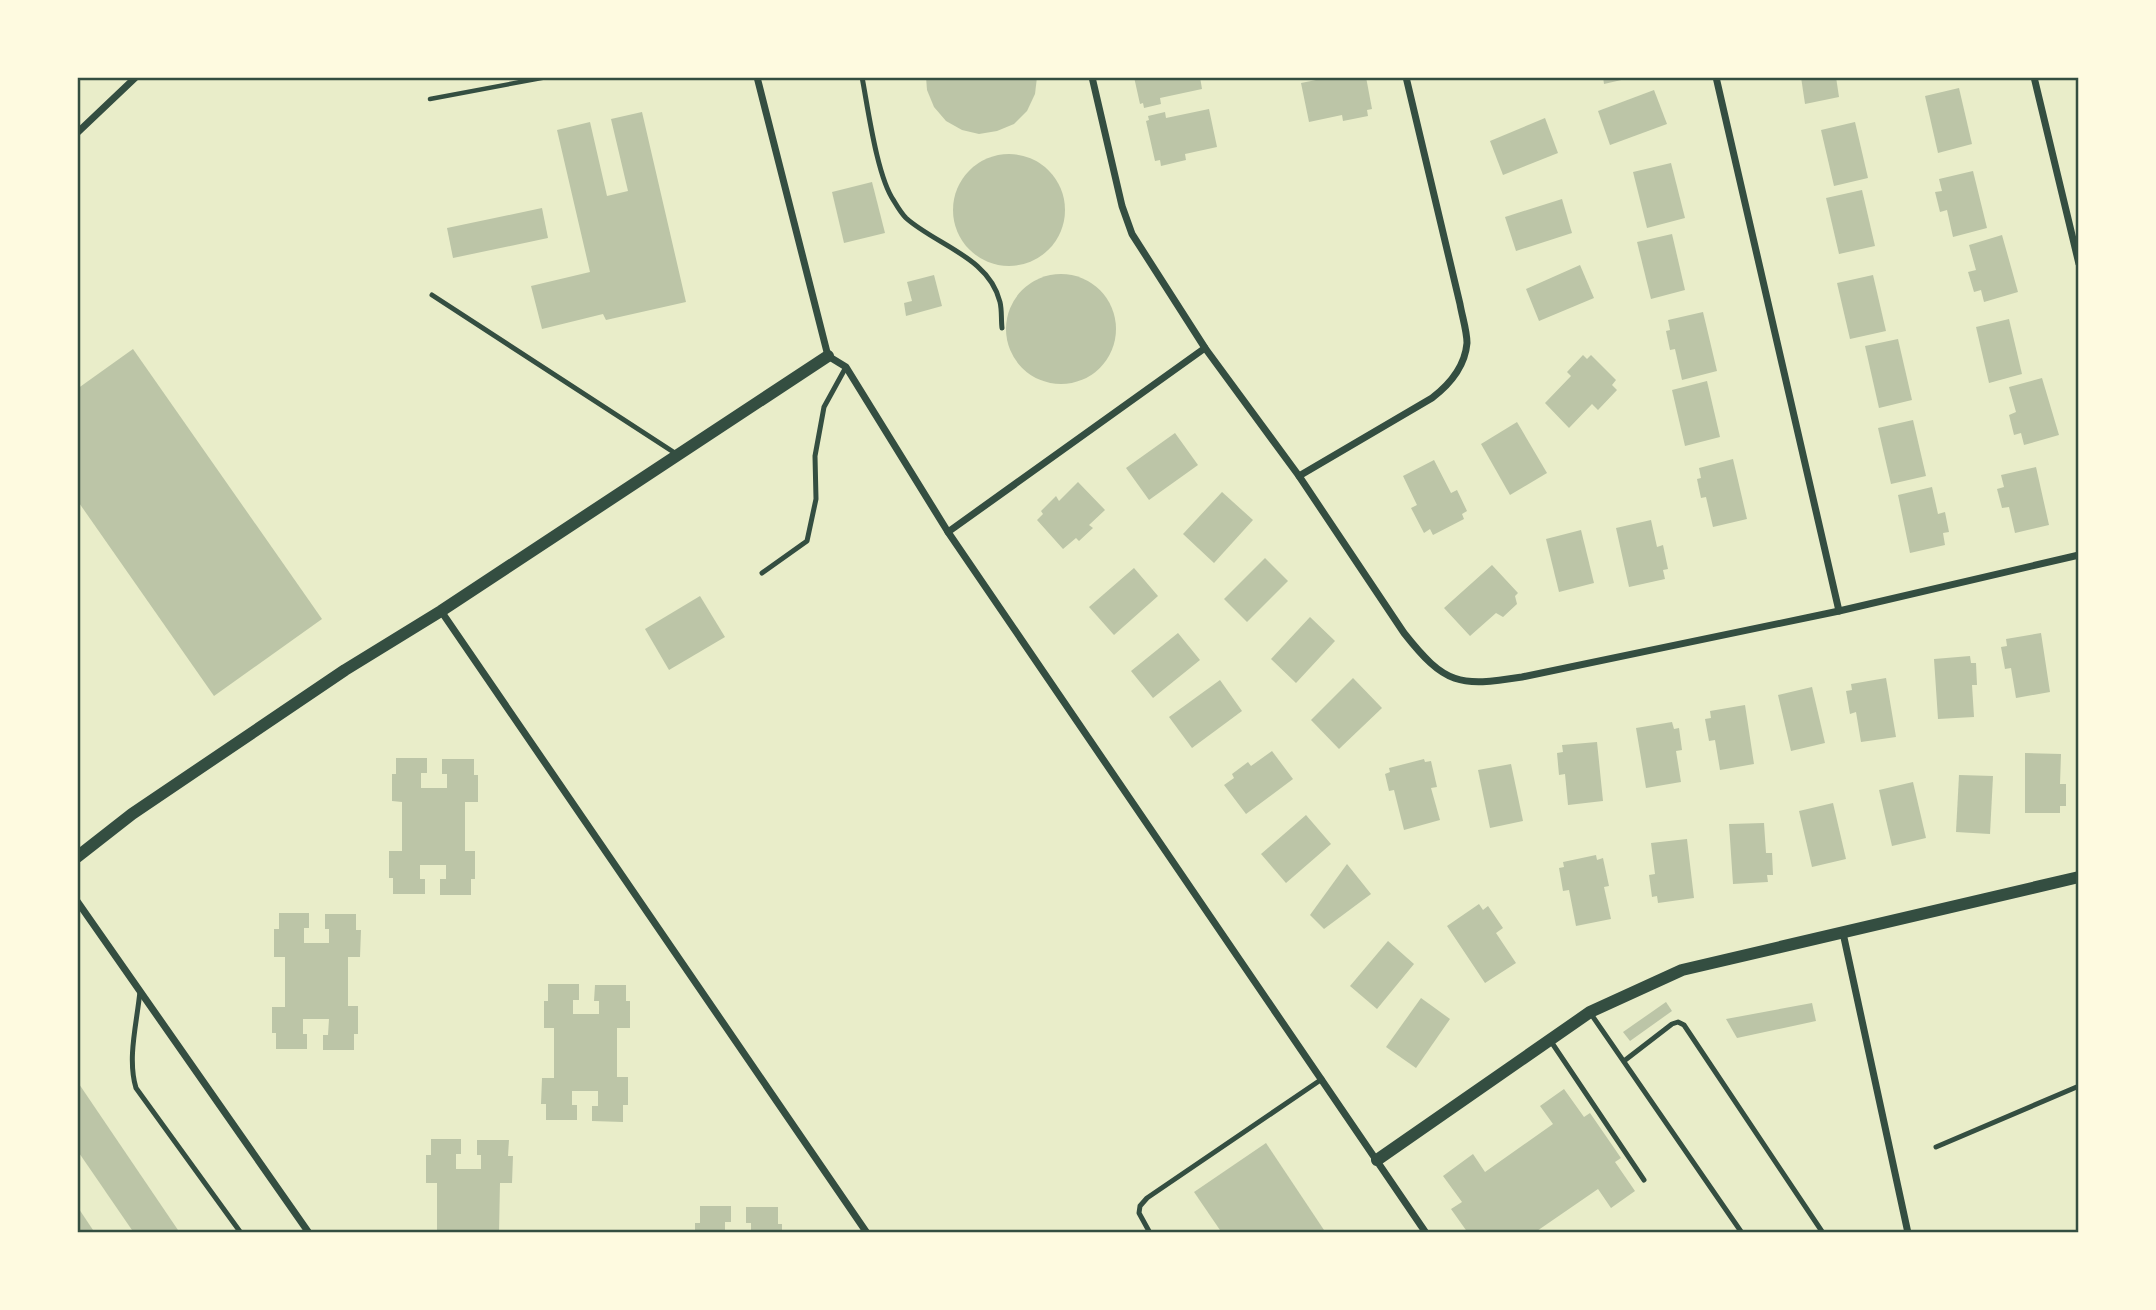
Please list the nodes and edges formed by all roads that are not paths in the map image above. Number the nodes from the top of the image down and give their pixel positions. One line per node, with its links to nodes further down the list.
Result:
1 (136, 77): 8 (street)
2 (757, 77): 13 (street)
3 (862, 77): 11 (lane)
4 (1092, 77): 12 (street)
5 (1406, 77): 16 (street)
6 (1716, 77): 21 (street)
7 (2034, 77): 9 (street)
8 (77, 132)
9 (2079, 264)
10 (432, 295): 15 (lane)
11 (1002, 328)
12 (1205, 348): 16 (street); 17 (street)
13 (828, 356): 14 (street); 15 (street)
14 (846, 367): 17 (street); 19 (lane)
15 (679, 455): 20 (street)
16 (1299, 476): 21 (street)
17 (948, 532): 30 (street)
18 (2079, 555): 21 (street)
19 (762, 573)
20 (441, 611): 22 (street); 37 (street)
21 (1839, 611)
22 (77, 857)
23 (2079, 877): 25 (street)
24 (77, 901): 26 (street)
25 (1843, 933): 27 (street); 42 (street)
26 (140, 991): 35 (lane); 36 (street)
27 (1590, 1012): 28 (street); 29 (lane)
28 (1550, 1040): 33 (street); 34 (lane)
29 (1624, 1061): 40 (lane); 41 (lane)
30 (1322, 1079): 33 (street); 38 (lane)
31 (2079, 1086): 32 (lane)
32 (1936, 1147)
33 (1377, 1160): 39 (street)
34 (1644, 1180)
35 (241, 1233)
36 (309, 1233)
37 (867, 1233)
38 (1150, 1233)
39 (1426, 1233)
40 (1742, 1233)
41 (1824, 1233)
42 (1908, 1233)

